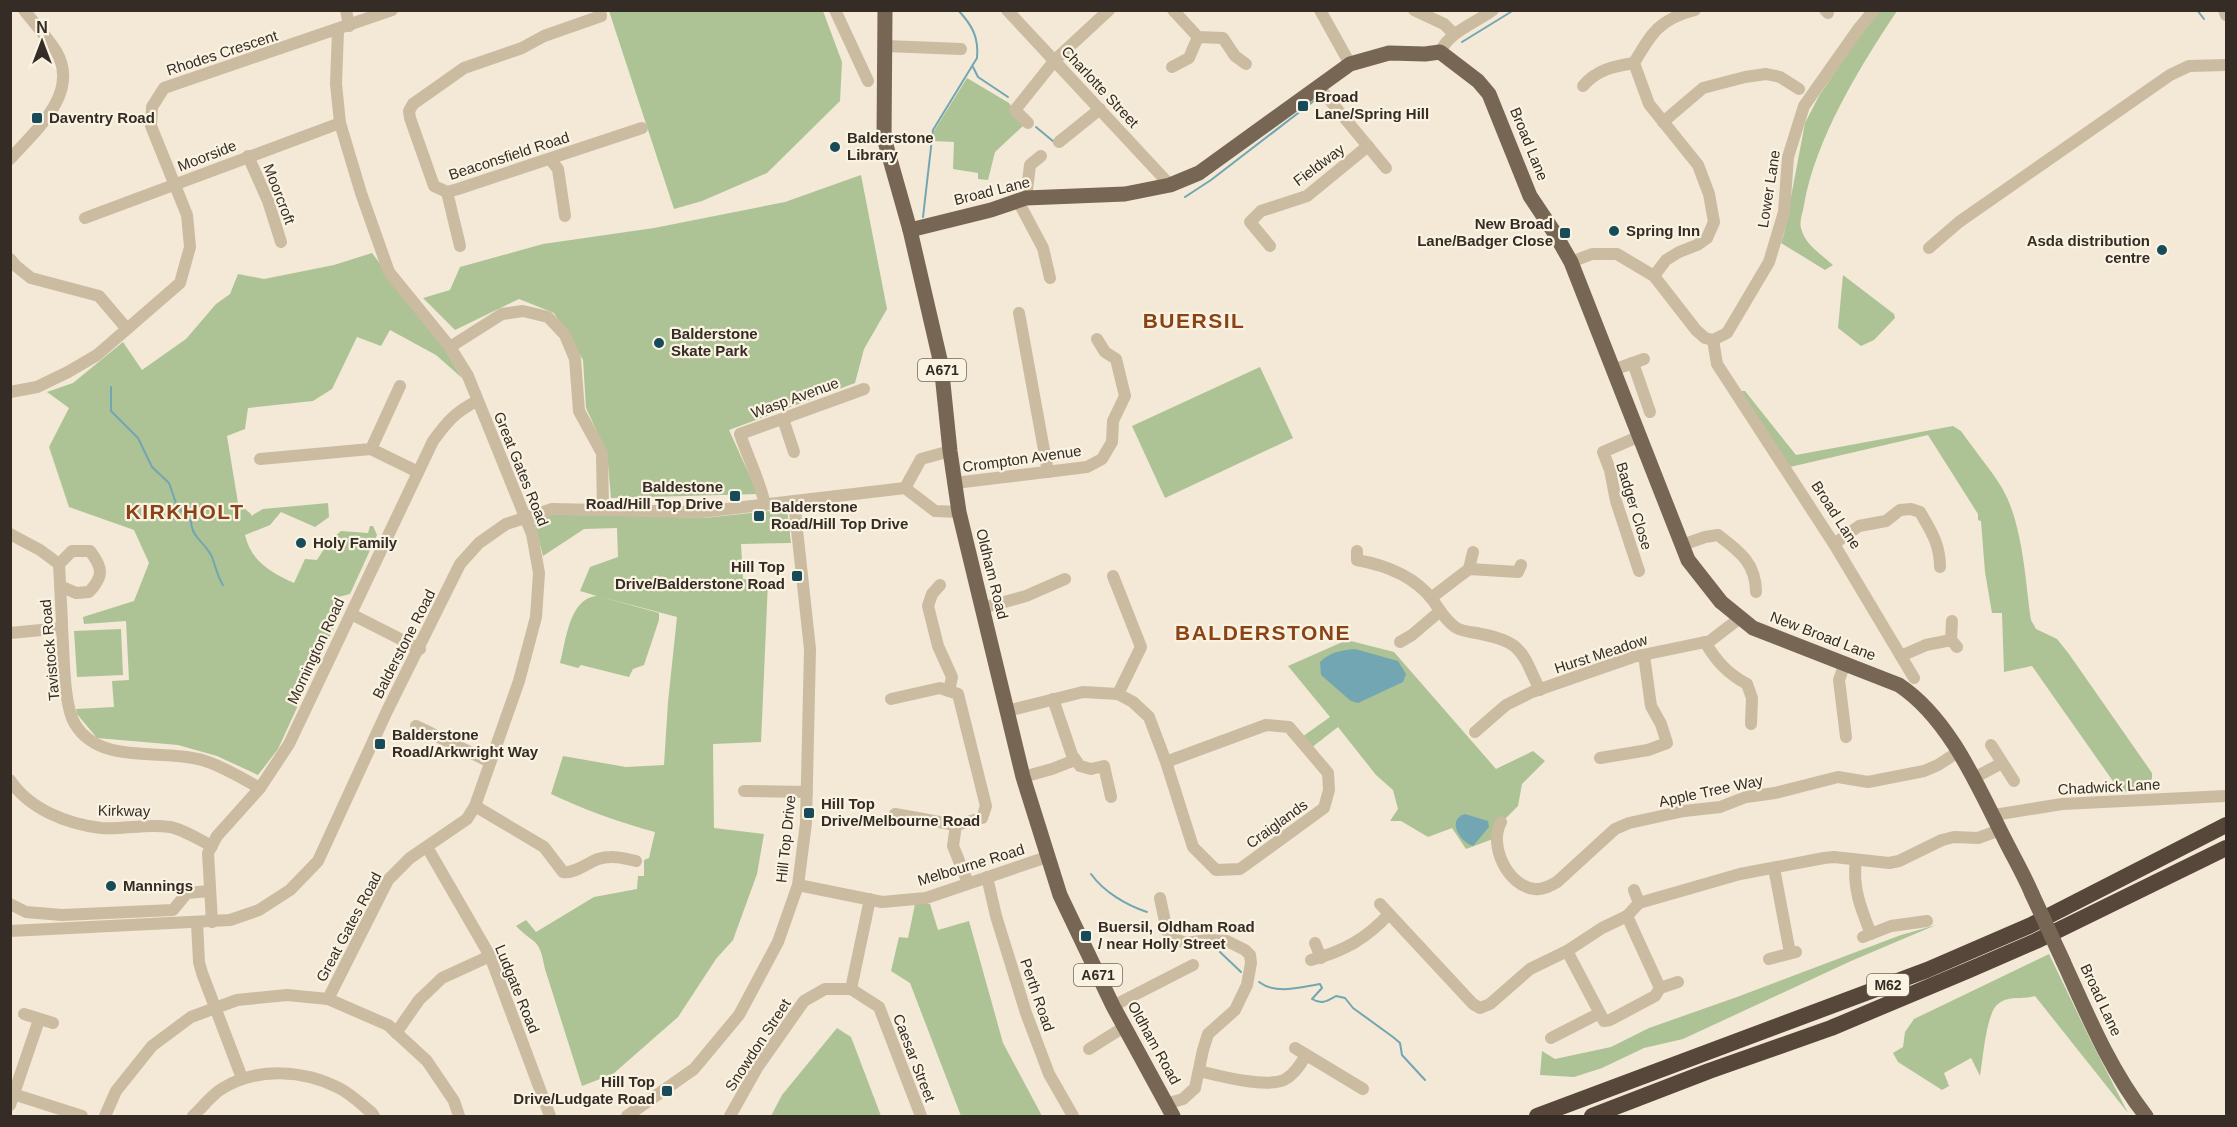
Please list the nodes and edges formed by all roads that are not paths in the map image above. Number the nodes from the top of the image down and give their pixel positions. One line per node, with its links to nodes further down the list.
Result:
1 (24, 10): 42 (street)
2 (346, 10): 17 (street, Great Gates Road)
3 (392, 10): 17 (street, Rhodes Crescent)
4 (600, 10): 47 (street, Beaconsfield Road)
5 (835, 10): 29 (street)
6 (885, 10): 20 (main road, Oldham Road / A671)
7 (1007, 10): 23 (street, Charlotte Street)
8 (1109, 10): 23 (street)
9 (1173, 10): 19 (street)
10 (1320, 10): 26 (street)
11 (1414, 10): 18 (street)
12 (1493, 10): 18 (street)
13 (1695, 10): 24 (street)
14 (1874, 10): 63 (street, Lower Lane)
15 (2224, 10): 16 (street)
16 (2226, 15)
17 (344, 28): 35 (street, Great Gates Road); 45 (street, Rhodes Crescent)
18 (1454, 34): 22 (street)
19 (1198, 37): 25 (street); 28 (street)
20 (886, 46): 21 (street); 51 (main road, Oldham Road / A671)
21 (961, 49)
22 (1440, 52): 26 (main road, Broad Lane); 57 (main road, Broad Lane)
23 (1055, 60): 33 (street, Charlotte Street); 36 (street)
24 (1634, 63): 31 (street); 34 (street)
25 (1246, 64)
26 (1350, 64): 30 (main road, Broad Lane)
27 (2226, 65): 55 (street)
28 (1172, 67)
29 (868, 81)
30 (1318, 86): 39 (street, Fieldway); 46 (main road, Broad Lane)
31 (1583, 86)
32 (1799, 89): 34 (street)
33 (1100, 109): 38 (street); 46 (street, Charlotte Street)
34 (1663, 122): 58 (street)
35 (340, 123): 40 (street, Moorside); 64 (street, Great Gates Road)
36 (1028, 123)
37 (642, 128): 43 (street, Beaconsfield Road)
38 (1059, 142)
39 (1368, 146): 44 (street, Fieldway); 54 (street, Fieldway)
40 (248, 156): 45 (street, Moorside); 52 (street, Moorcroft)
41 (1041, 156): 48 (street)
42 (10, 159)
43 (550, 159): 47 (street, Beaconsfield Road); 49 (street)
44 (1386, 168)
45 (174, 184): 50 (street, Moorside); 61 (street, Rhodes Crescent)
46 (1170, 185): 48 (main road, Broad Lane)
47 (447, 192): 53 (street)
48 (1022, 200): 51 (main road, Broad Lane); 59 (street)
49 (565, 216)
50 (85, 218)
51 (910, 230): 74 (main road, Oldham Road / A671)
52 (281, 242)
53 (460, 246)
54 (1270, 246)
55 (1929, 248)
56 (10, 259): 61 (street)
57 (1571, 262): 58 (street); 65 (main road, New Broad Lane)
58 (1654, 276): 63 (street)
59 (1050, 278)
60 (1019, 313): 78 (street)
61 (127, 329): 68 (street, Rhodes Crescent)
62 (1098, 339): 78 (street, Crompton Avenue)
63 (1713, 340): 87 (street, Broad Lane)
64 (450, 347): 69 (street, Great Gates Road); 83 (street)
65 (1612, 370): 70 (street); 72 (main road, New Broad Lane)
66 (400, 386): 73 (street)
67 (864, 389): 71 (street, Wasp Avenue)
68 (10, 392)
69 (477, 401): 77 (street, Mornington Road); 85 (street, Great Gates Road)
70 (1650, 412)
71 (783, 419): 75 (street); 82 (street, Wasp Avenue)
72 (1640, 436): 88 (main road, New Broad Lane); 95 (street, Badger Close)
73 (371, 449): 76 (street); 77 (street)
74 (950, 451): 79 (main road, Oldham Road / A671); 80 (street)
75 (794, 452)
76 (260, 459)
77 (418, 472): 104 (street, Mornington Road)
78 (1048, 472): 79 (street, Crompton Avenue)
79 (955, 483): 84 (main road, Oldham Road / A671)
80 (905, 488): 81 (street, Balderstone Road); 84 (street)
81 (794, 502): 82 (street, Balderstone Road); 139 (street, Hill Top Drive)
82 (765, 505): 83 (street, Balderstone Road)
83 (603, 510): 85 (street, Balderstone Road)
84 (958, 512): 102 (main road, Oldham Road / A671)
85 (525, 516): 111 (street, Balderstone Road); 130 (street, Great Gates Road)
86 (10, 534): 91 (street)
87 (1834, 544): 92 (street); 113 (street, Broad Lane)
88 (1682, 545): 100 (street); 105 (main road, New Broad Lane)
89 (1357, 551): 101 (street)
90 (1473, 552): 93 (street)
91 (59, 564): 99 (street); 99 (street)
92 (1940, 567)
93 (1469, 569): 94 (street); 101 (street)
94 (1519, 572)
95 (1626, 575)
96 (1113, 576): 118 (street)
97 (1065, 579): 102 (street)
98 (940, 585): 117 (street)
99 (60, 586): 107 (street, Tavistock Road)
100 (1756, 592)
101 (1431, 598): 103 (street)
102 (982, 608): 121 (main road, Oldham Road / A671)
103 (1439, 612): 109 (street); 116 (street)
104 (351, 614): 111 (street); 137 (street, Mornington Road)
105 (1740, 618): 110 (street, Hurst Meadow); 114 (main road, New Broad Lane)
106 (1952, 621): 113 (street)
107 (62, 628): 108 (street); 137 (street, Tavistock Road)
108 (10, 633)
109 (1400, 642)
110 (1705, 642): 112 (street, Hurst Meadow); 122 (street)
111 (420, 649): 171 (street, Balderstone Road)
112 (1644, 655): 116 (street, Hurst Meadow); 128 (street)
113 (1901, 656): 115 (street, Broad Lane)
114 (1845, 663): 125 (street); 127 (main road, New Broad Lane)
115 (1914, 678)
116 (1540, 690): 124 (street, Hurst Meadow)
117 (949, 691): 119 (street); 146 (street)
118 (1118, 694): 120 (street); 131 (street, Craiglands)
119 (891, 699)
120 (1053, 699): 121 (street); 129 (street)
121 (1007, 711): 133 (main road, Oldham Road / A671)
122 (1751, 724)
123 (416, 726): 130 (street)
124 (1475, 732)
125 (1846, 737)
126 (1991, 745): 132 (street)
127 (1958, 752): 134 (main road, New Broad Lane); 145 (street, Apple Tree Way)
128 (1600, 758)
129 (1075, 760): 133 (street); 141 (street)
130 (490, 762): 142 (street, Great Gates Road)
131 (1166, 762): 131 (street, Craiglands)
132 (2002, 763): 134 (street); 136 (street)
133 (1023, 777): 152 (main road, Oldham Road / A671)
134 (1974, 778): 144 (main road, New Broad Lane)
135 (10, 780): 149 (street, Kirkway)
136 (2014, 781)
137 (260, 788): 149 (street, Mornington Road)
138 (744, 791): 139 (street)
139 (807, 792): 158 (street, Hill Top Drive)
140 (2226, 796): 144 (street, Chadwick Lane)
141 (1111, 797)
142 (475, 806): 150 (street, Great Gates Road); 154 (street)
143 (895, 814): 146 (street)
144 (1994, 815): 148 (main road, New Broad Lane)
145 (1502, 821)
146 (956, 825): 157 (street)
147 (2226, 825): 207 (highway, M62)
148 (2000, 830): 153 (street); 161 (main road, New Broad Lane)
149 (212, 846): 159 (street, Mornington Road)
150 (428, 847): 175 (street, Ludgate Road); 181 (street, Great Gates Road)
151 (2226, 848): 208 (highway, M62)
152 (1047, 857): 156 (street, Melbourne Road); 182 (main road, Oldham Road / A671)
153 (1856, 860): 155 (street); 169 (street)
154 (636, 861)
155 (1774, 868): 164 (street); 176 (street)
156 (987, 877): 157 (street, Melbourne Road); 206 (street, Perth Road)
157 (968, 883): 163 (street, Melbourne Road)
158 (798, 885): 163 (street, Melbourne Road); 203 (street, Hill Top Drive)
159 (210, 891): 165 (street); 171 (street, Mornington Road)
160 (1634, 891): 164 (street)
161 (2032, 894): 209 (main road, Broad Lane, bridge)
162 (1160, 898): 192 (street)
163 (870, 900): 180 (street)
164 (1639, 903): 168 (street)
165 (10, 904)
166 (1380, 904): 167 (street)
167 (1389, 914): 173 (street); 174 (street)
168 (1627, 916): 174 (street); 179 (street)
169 (1927, 921)
170 (197, 922): 171 (street, Balderstone Road); 172 (street, Balderstone Road); 183 (street)
171 (212, 922)
172 (10, 931)
173 (1315, 943)
174 (1567, 951): 185 (street)
175 (490, 957): 189 (street); 202 (street, Ludgate Road)
176 (1768, 959)
177 (1193, 965): 182 (street)
178 (1678, 982): 179 (street)
179 (1660, 988): 185 (street)
180 (851, 989): 204 (street, Snowdon Street); 205 (street, Caesar Street)
181 (328, 999): 183 (street); 189 (street)
182 (1113, 1006): 188 (main road, Oldham Road / A671)
183 (217, 1008): 193 (street); 198 (street)
184 (24, 1014): 186 (street)
185 (1598, 1014): 190 (street)
186 (39, 1020): 187 (street); 195 (street)
187 (53, 1023)
188 (1124, 1027): 191 (street); 196 (main road, Oldham Road / A671)
189 (396, 1033): 201 (street)
190 (1551, 1038)
191 (1089, 1049)
192 (1199, 1071): 194 (street); 196 (street)
193 (242, 1078): 199 (street); 200 (street)
194 (1357, 1088)
195 (12, 1097): 197 (street)
196 (1170, 1110)
197 (82, 1116)
198 (105, 1116)
199 (193, 1116)
200 (374, 1116)
201 (459, 1116)
202 (550, 1116)
203 (627, 1116)
204 (730, 1116)
205 (921, 1116)
206 (1073, 1116)
207 (1537, 1116)
208 (1593, 1116)
209 (2146, 1116)

